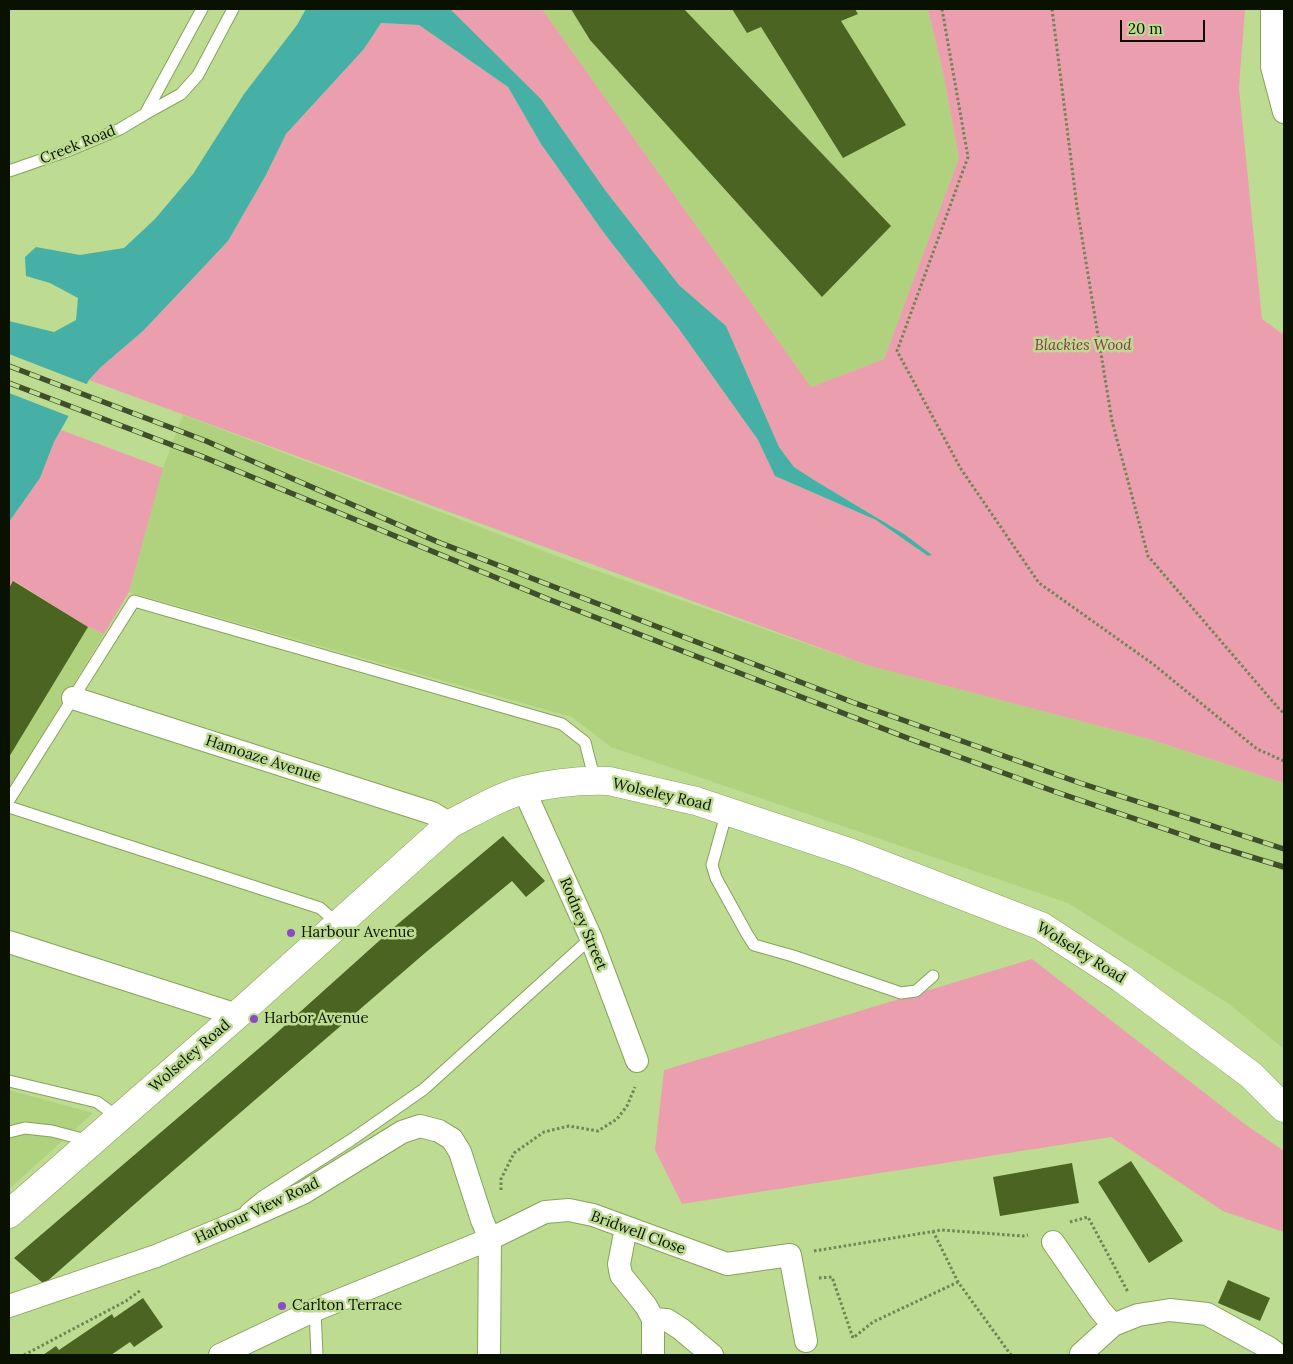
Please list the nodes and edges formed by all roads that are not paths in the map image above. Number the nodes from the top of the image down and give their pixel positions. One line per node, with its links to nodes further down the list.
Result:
1 (202, 9): 5 (lane)
2 (233, 9): 5 (lane, Creek Road)
3 (1272, 9): 4 (street)
4 (1284, 112)
5 (145, 114): 6 (lane, Creek Road)
6 (9, 172)
7 (73, 698): 8 (lane); 10 (lane); 13 (street, Hamoaze Avenue)
8 (595, 781): 9 (street, Wolseley Road); 12 (street, Wolseley Road)
9 (524, 790): 13 (street, Wolseley Road); 15 (street, Rodney Street)
10 (9, 800)
11 (9, 807): 14 (lane)
12 (727, 811): 17 (lane); 20 (street, Wolseley Road)
13 (450, 824): 14 (street, Wolseley Road)
14 (338, 924): 18 (street, Wolseley Road)
15 (591, 938): 19 (street, Rodney Street); 28 (lane)
16 (9, 942): 18 (street)
17 (933, 976)
18 (236, 1015): 24 (street, Wolseley Road)
19 (637, 1061)
20 (1252, 1075): 22 (street, Wolseley Road); 23 (street, Wolseley Road)
21 (9, 1081): 24 (lane)
22 (1284, 1092)
23 (1284, 1108)
24 (119, 1118): 26 (street, Wolseley Road)
25 (9, 1132): 26 (lane)
26 (92, 1142): 27 (street, Wolseley Road)
27 (9, 1214)
28 (238, 1222): 30 (street, Harbour View Road); 32 (street, Harbour View Road)
29 (626, 1228): 30 (street, Bridwell Close); 34 (street); 36 (street, Bridwell Close)
30 (495, 1236): 33 (street, Bridwell Close); 40 (street)
31 (1053, 1242): 35 (street)
32 (9, 1306)
33 (315, 1310): 38 (street); 39 (lane)
34 (653, 1319): 41 (street); 42 (street)
35 (1113, 1325): 37 (street); 43 (street)
36 (806, 1341)
37 (1081, 1354)
38 (220, 1355)
39 (317, 1355)
40 (489, 1355)
41 (653, 1355)
42 (712, 1355)
43 (1278, 1355)

